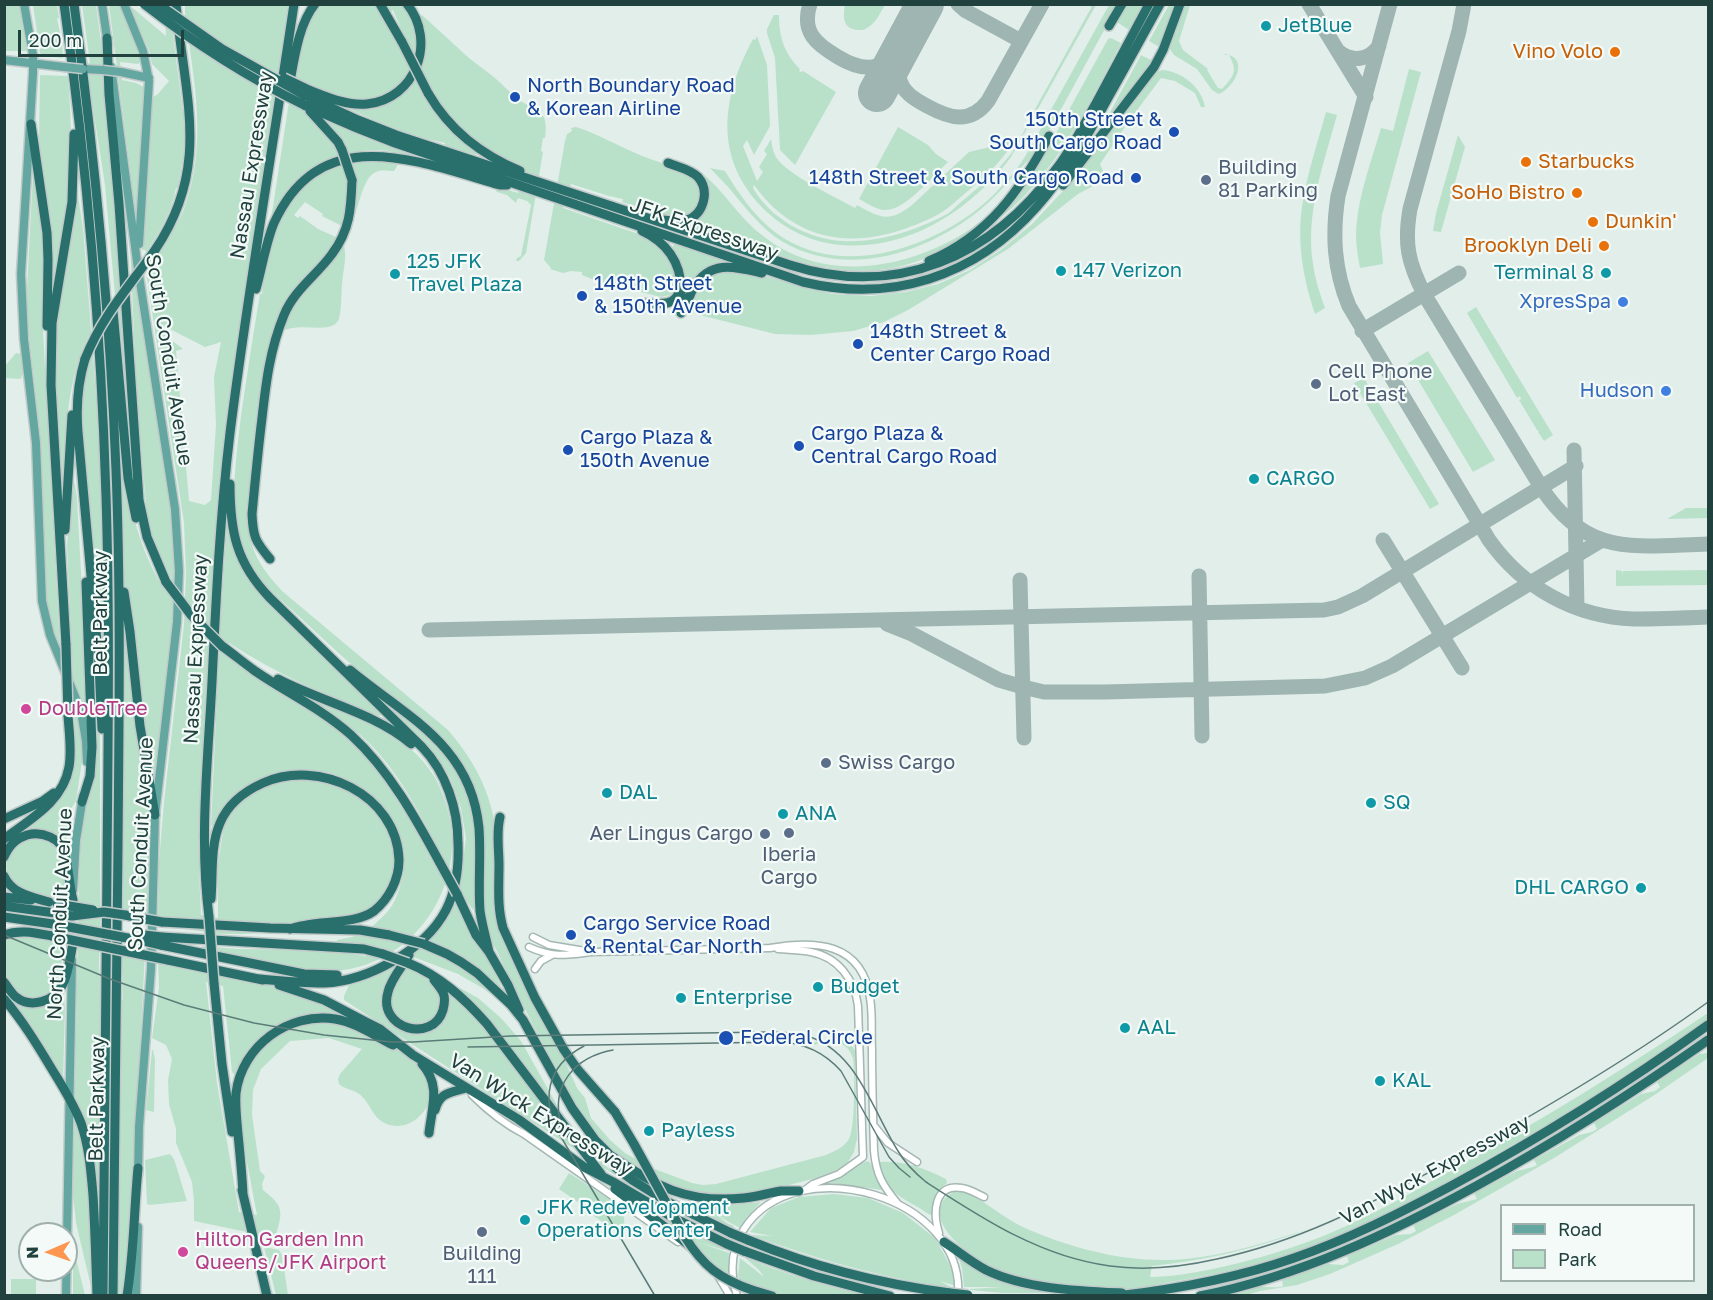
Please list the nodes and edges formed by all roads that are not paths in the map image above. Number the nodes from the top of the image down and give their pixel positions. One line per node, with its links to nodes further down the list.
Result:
1 (24, 4): 22 (main road, North Conduit Avenue)
2 (64, 4): 25 (highway, Belt Parkway)
3 (74, 4): 32 (highway, Belt Parkway)
4 (102, 4): 19 (main road, South Conduit Avenue)
5 (123, 4): 24 (main road)
6 (144, 4): 26 (highway, bridge)
7 (158, 4): 26 (highway, bridge)
8 (176, 4): 21 (highway)
9 (182, 4): 21 (highway)
10 (294, 4): 33 (highway, Nassau Expressway)
11 (315, 4): 33 (highway)
12 (407, 4): 26 (highway)
13 (1122, 4): 18 (highway)
14 (1149, 4): 38 (highway, JFK Expressway)
15 (1160, 4): 36 (highway, JFK Expressway)
16 (1180, 4): 36 (highway)
17 (384, 8): 30 (highway, bridge)
18 (1109, 26)
19 (107, 38): 23 (main road, South Conduit Avenue); 49 (highway)
20 (4, 60): 22 (main road)
21 (183, 61): 43 (highway, bridge)
22 (33, 64): 23 (main road, bridge); 27 (main road, North Conduit Avenue)
23 (117, 71): 24 (main road); 37 (main road, South Conduit Avenue)
24 (149, 78): 37 (main road)
25 (74, 86): 44 (highway); 59 (highway, Belt Parkway)
26 (306, 97): 30 (highway); 48 (highway, bridge)
27 (31, 124): 44 (highway); 55 (main road, North Conduit Avenue)
28 (1050, 136): 38 (highway)
29 (668, 163): 35 (highway)
30 (526, 179): 31 (highway); 42 (highway)
31 (565, 194): 34 (highway, JFK Expressway); 35 (highway, JFK Expressway)
32 (97, 199): 47 (highway, Belt Parkway); 49 (highway)
33 (262, 213): 42 (highway, Nassau Expressway)
34 (602, 213): 39 (highway); 40 (highway, JFK Expressway)
35 (628, 213): 38 (highway, JFK Expressway)
36 (973, 260): 40 (highway, JFK Expressway)
37 (138, 268): 56 (main road, South Conduit Avenue)
38 (840, 276)
39 (681, 284): 40 (highway); 41 (highway)
40 (855, 290)
41 (647, 303)
42 (246, 323): 45 (highway, Nassau Expressway)
43 (84, 364): 46 (highway); 50 (highway)
44 (51, 385): 50 (highway)
45 (230, 434): 51 (highway); 68 (highway, Nassau Expressway)
46 (86, 529): 55 (highway); 59 (highway)
47 (119, 557): 56 (highway); 111 (highway, Belt Parkway)
48 (270, 560)
49 (166, 582): 52 (highway, bridge)
50 (63, 585): 53 (highway, bridge)
51 (308, 635): 54 (highway); 79 (highway)
52 (222, 646): 54 (highway); 79 (highway, bridge)
53 (64, 783): 58 (highway); 60 (highway)
54 (446, 788): 75 (highway)
55 (82, 802): 64 (main road, North Conduit Avenue)
56 (155, 815): 97 (main road, South Conduit Avenue)
57 (500, 817): 117 (highway, bridge)
58 (4, 819)
59 (107, 833): 110 (highway, Belt Parkway)
60 (4, 839)
61 (4, 857): 64 (highway)
62 (4, 876): 66 (highway)
63 (4, 897): 66 (highway)
64 (73, 900): 76 (main road, North Conduit Avenue)
65 (4, 906): 66 (highway, Van Wyck Expressway)
66 (54, 906): 70 (highway, Van Wyck Expressway, bridge)
67 (4, 917): 74 (highway, bridge)
68 (209, 917): 70 (highway); 100 (highway, Nassau Expressway, bridge)
69 (4, 928): 71 (highway)
70 (290, 929): 75 (highway, Van Wyck Expressway, bridge)
71 (29, 932): 72 (highway); 84 (highway, bridge)
72 (4, 935)
73 (533, 937): 80 (street)
74 (162, 941): 75 (highway); 83 (highway, bridge)
75 (421, 942): 83 (highway); 84 (highway); 87 (highway, Van Wyck Expressway)
76 (72, 943): 85 (highway); 92 (main road, North Conduit Avenue)
77 (530, 947): 81 (street)
78 (770, 948): 80 (street); 93 (street); 99 (street)
79 (489, 952): 87 (highway)
80 (591, 952): 81 (street)
81 (552, 955): 82 (street)
82 (535, 969)
83 (424, 970): 98 (highway)
84 (260, 979): 90 (highway, Van Wyck Expressway)
85 (4, 982)
86 (4, 999): 92 (highway)
87 (524, 1020): 94 (highway, Van Wyck Expressway)
88 (1708, 1025): 106 (highway, Van Wyck Expressway)
89 (1708, 1040): 120 (highway, Van Wyck Expressway)
90 (413, 1055): 91 (highway, Van Wyck Expressway); 91 (highway); 100 (highway)
91 (466, 1088): 96 (highway, Van Wyck Expressway); 104 (street)
92 (69, 1097): 108 (main road, North Conduit Avenue); 109 (highway)
93 (874, 1125): 95 (street); 102 (street)
94 (609, 1154): 99 (highway); 105 (highway, Van Wyck Expressway, bridge)
95 (917, 1162)
96 (584, 1167): 98 (highway, Van Wyck Expressway); 104 (highway)
97 (138, 1168): 112 (highway); 113 (main road, South Conduit Avenue)
98 (602, 1176): 118 (highway, Van Wyck Expressway, bridge)
99 (802, 1190): 102 (street); 116 (street)
100 (243, 1194): 114 (highway, Nassau Expressway)
101 (984, 1197): 103 (street)
102 (898, 1204): 103 (street)
103 (943, 1240): 105 (street); 106 (highway)
104 (708, 1264): 115 (street)
105 (954, 1294): 107 (highway, Van Wyck Expressway, bridge)
106 (1136, 1294): 119 (highway, Van Wyck Expressway)
107 (970, 1295)
108 (66, 1296)
109 (97, 1296)
110 (103, 1296)
111 (113, 1296)
112 (127, 1296)
113 (136, 1296)
114 (267, 1296)
115 (730, 1296)
116 (737, 1296)
117 (772, 1296)
118 (890, 1296)
119 (1117, 1296)
120 (1200, 1296)

